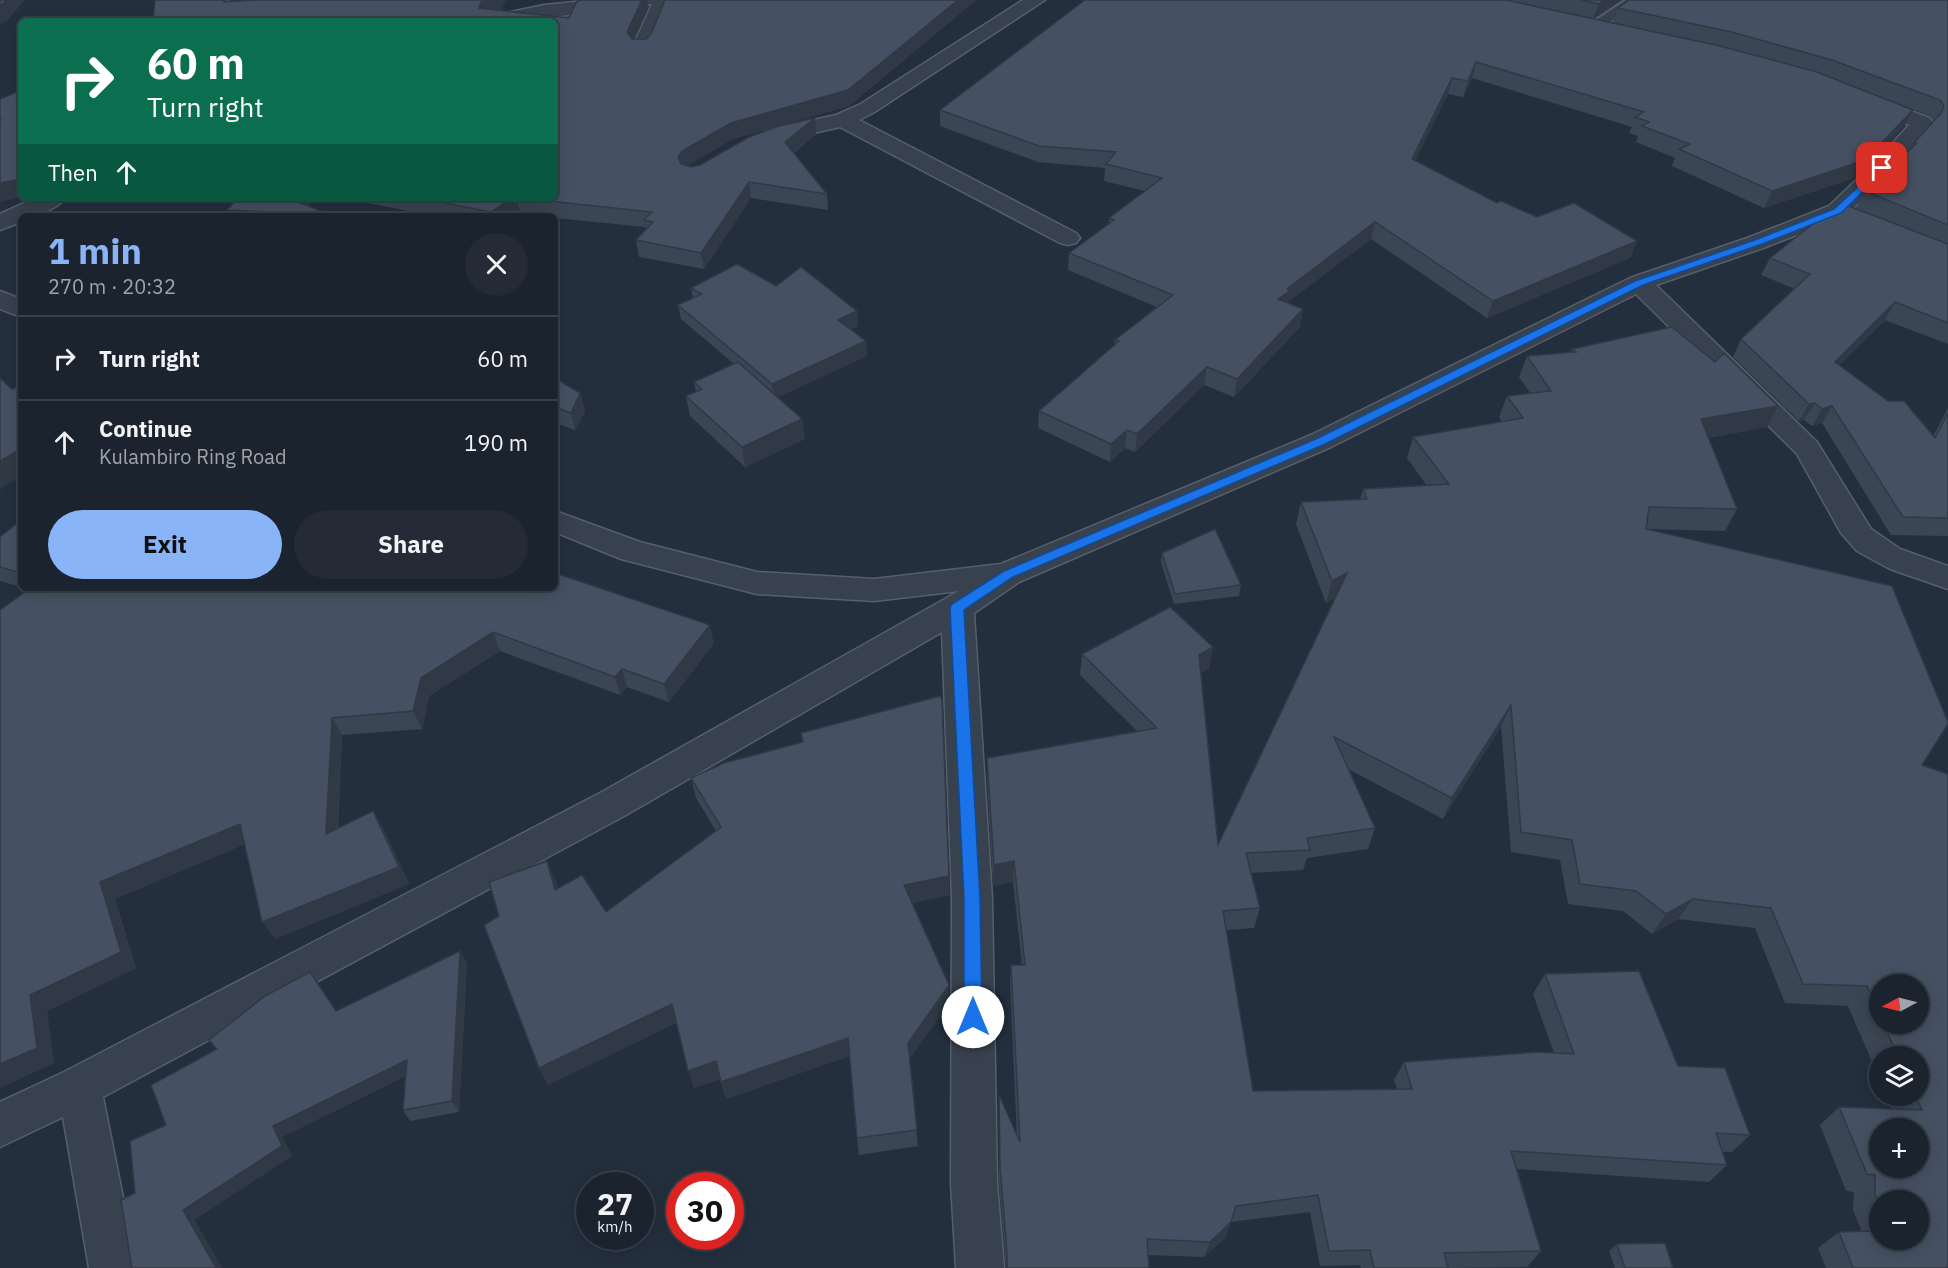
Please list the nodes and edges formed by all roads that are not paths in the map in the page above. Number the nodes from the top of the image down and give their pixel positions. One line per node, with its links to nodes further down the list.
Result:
1 (647, 0): 5 (street)
2 (663, 0): 9 (street)
3 (1036, 0): 11 (street)
4 (1634, 0): 7 (lane)
5 (508, 18)
6 (1575, 22): 7 (street)
7 (1595, 27): 8 (street)
8 (1618, 32)
9 (642, 48)
10 (1848, 93): 18 (street)
11 (843, 120): 12 (street); 17 (street)
12 (752, 143)
13 (48, 201): 14 (street)
14 (23, 213)
15 (18, 215): 16 (street)
16 (0, 224)
17 (1068, 238)
18 (1639, 283): 22 (street); 23 (street)
19 (0, 298): 20 (street)
20 (18, 307)
21 (558, 522): 22 (street)
22 (1008, 574): 24 (street)
23 (1948, 578)
24 (957, 608): 25 (street); 28 (street)
25 (80, 1087): 26 (street); 27 (street)
26 (0, 1125)
27 (113, 1268)
28 (980, 1268)

